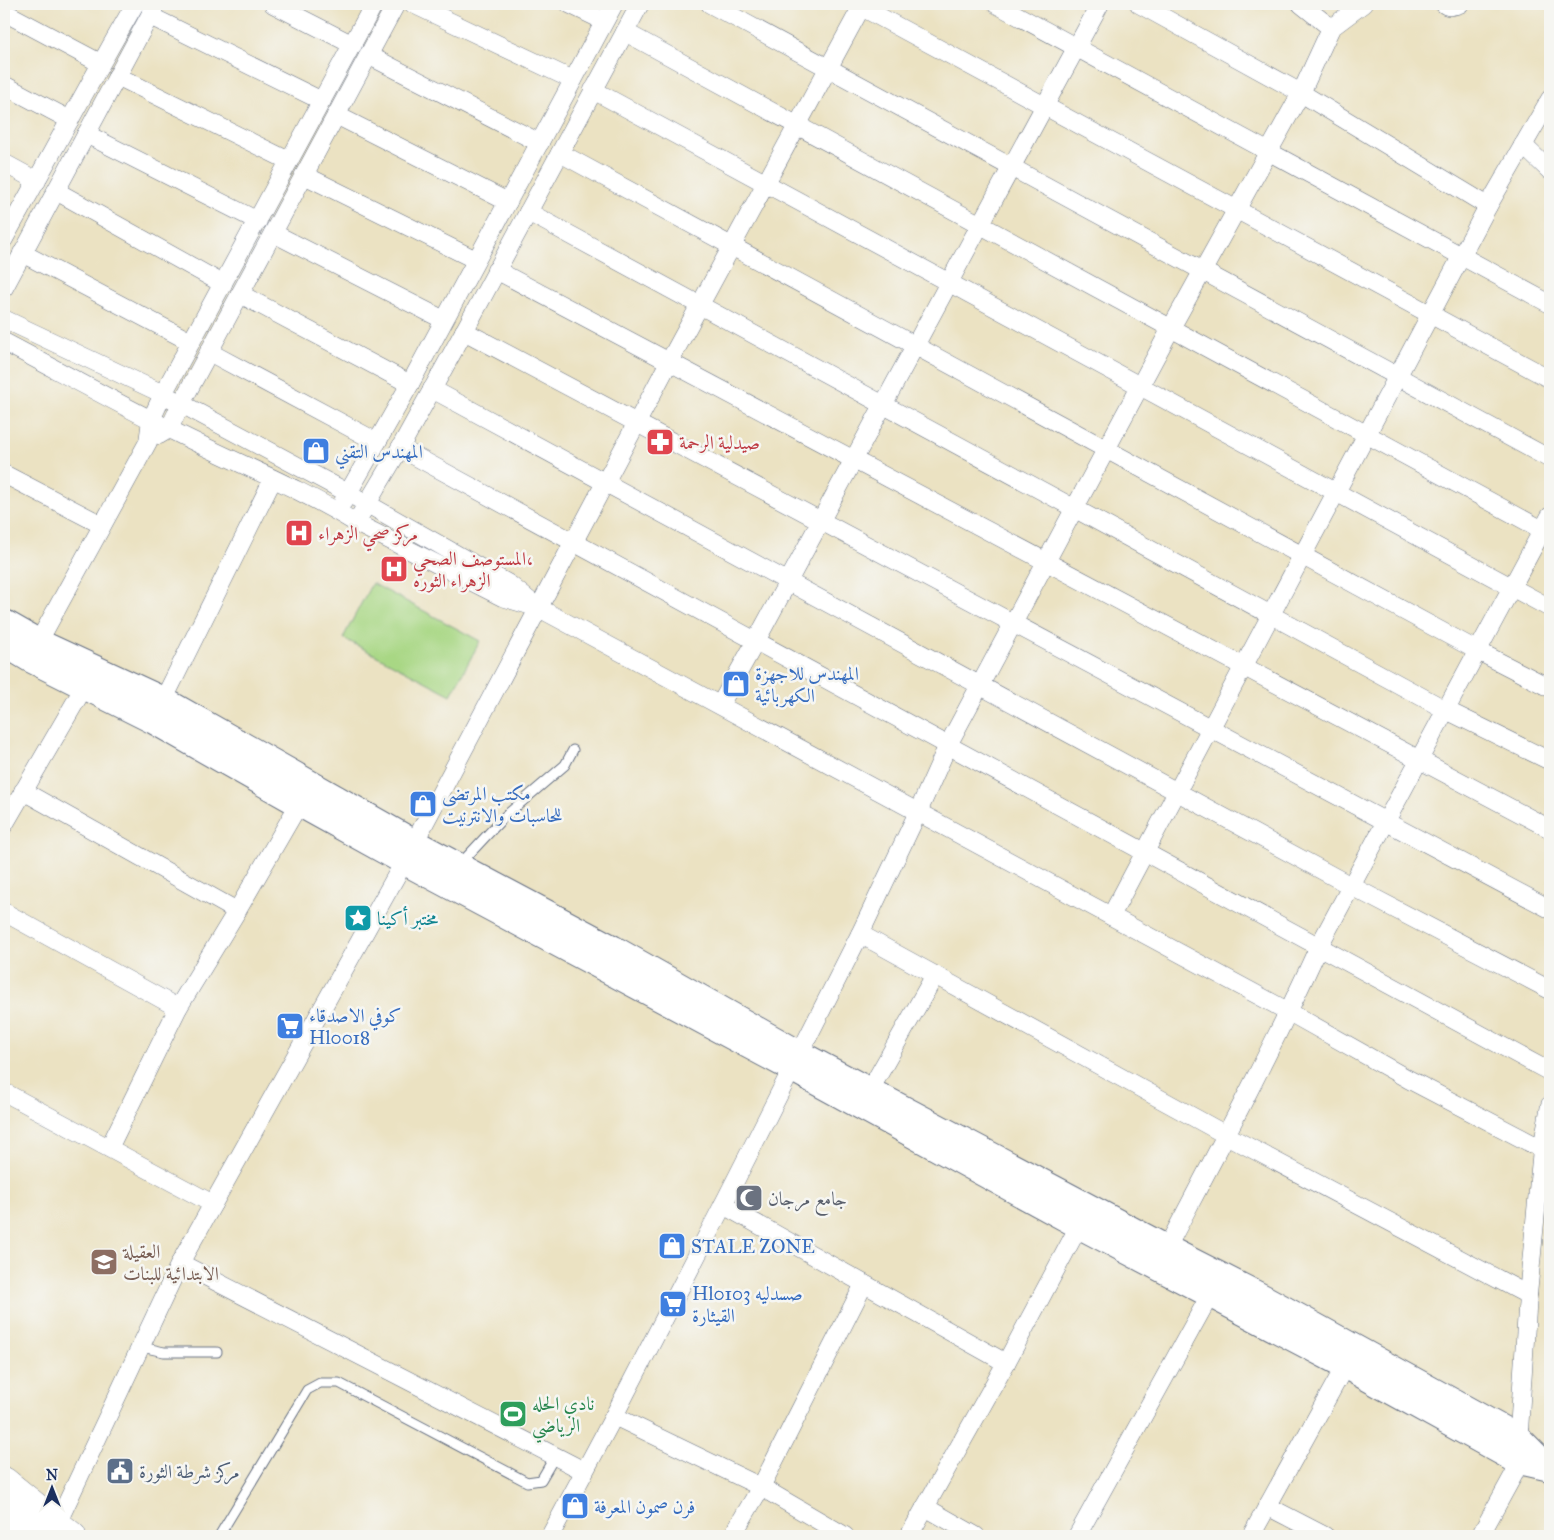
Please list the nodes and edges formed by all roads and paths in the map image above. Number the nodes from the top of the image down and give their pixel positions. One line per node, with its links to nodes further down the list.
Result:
1 (135, 4): 26 (street)
2 (273, 4): 23 (street)
3 (374, 4): 23 (street)
4 (396, 4): 25 (street)
5 (413, 4): 29 (street)
6 (569, 4): 20 (street)
7 (614, 4): 20 (street)
8 (640, 4): 22 (street)
9 (710, 4): 27 (street)
10 (996, 4): 24 (street)
11 (1100, 4): 24 (street)
12 (1139, 4): 32 (street)
13 (1300, 4): 21 (street)
14 (1362, 4): 21 (street)
15 (1444, 4): 16 (street)
16 (1460, 4)
17 (860, 5): 27 (street); 35 (street)
18 (153, 10): 28 (street); 34 (street)
19 (4, 12): 26 (street)
20 (604, 21): 29 (street)
21 (1331, 28): 32 (street)
22 (625, 32): 31 (street); 38 (street)
23 (353, 45): 34 (street)
24 (1076, 47): 35 (street); 42 (street)
25 (368, 55): 36 (street); 40 (street)
26 (100, 63): 37 (street)
27 (829, 68): 38 (street); 46 (street)
28 (117, 76): 39 (street); 44 (street)
29 (573, 80): 40 (street)
30 (4, 85): 37 (street)
31 (593, 90): 43 (street); 50 (street)
32 (1301, 93): 42 (street); 53 (street)
33 (1550, 99): 41 (street)
34 (322, 101): 44 (street)
35 (1044, 106): 46 (street); 54 (street)
36 (336, 115): 48 (street); 52 (street)
37 (70, 120): 49 (street)
38 (797, 126): 50 (street); 57 (street)
39 (86, 134): 51 (street); 56 (street)
40 (540, 142): 52 (street)
41 (1523, 146): 47 (street); 53 (street)
42 (1268, 151): 54 (street); 62 (street)
43 (560, 153): 55 (street); 60 (street)
44 (289, 161): 56 (street)
45 (4, 163): 49 (street)
46 (1012, 167): 57 (street); 65 (street)
47 (1550, 171)
48 (304, 175): 58 (street); 63 (street)
49 (37, 180): 59 (street)
50 (766, 184): 60 (street); 66 (street)
51 (56, 191): 61 (street); 67 (street)
52 (508, 202): 63 (street)
53 (1488, 206): 62 (street)
54 (1236, 210): 65 (street); 72 (street)
55 (528, 212): 64 (street); 71 (street)
56 (258, 221): 67 (street)
57 (980, 224): 66 (street); 75 (street)
58 (273, 233): 69 (street); 74 (street)
59 (4, 239)
60 (732, 247): 71 (street); 79 (street)
61 (22, 253): 68 (street); 78 (street)
62 (1462, 256): 70 (street); 72 (street)
63 (476, 260): 74 (street)
64 (496, 270): 76 (street); 81 (street)
65 (1204, 271): 75 (street); 82 (street)
66 (949, 283): 79 (street); 85 (street)
67 (223, 284): 78 (street)
68 (4, 288)
69 (240, 294): 80 (street); 84 (street)
70 (1550, 304)
71 (700, 306): 81 (street); 89 (street)
72 (1430, 314): 82 (street); 83 (street)
73 (4, 319): 87 (street)
74 (444, 320): 84 (street)
75 (1172, 328): 85 (street); 93 (street)
76 (464, 331): 86 (street); 91 (street)
77 (4, 342): 90 (street)
78 (191, 342): 87 (street)
79 (916, 346): 89 (street); 97 (street)
80 (209, 352): 88 (street); 95 (street)
81 (669, 362): 91 (street); 99 (street)
82 (1398, 376): 93 (street); 98 (street)
83 (1550, 379)
84 (410, 384): 95 (street)
85 (1141, 387): 97 (street); 103 (street)
86 (432, 389): 96 (street); 102 (street)
87 (163, 394): 88 (street); 90 (street)
88 (181, 404): 92 (street); 104 (street)
89 (884, 405): 99 (street); 106 (street)
90 (151, 420): 92 (street); 94 (street)
91 (637, 423): 102 (street); 108 (street)
92 (169, 429): 94 (street); 101 (street)
93 (1367, 434): 103 (street); 111 (street)
94 (148, 442): 110 (street)
95 (377, 442): 104 (street)
96 (400, 448): 105 (street); 112 (street)
97 (1107, 450): 106 (street); 113 (street)
98 (1550, 458)
99 (853, 460): 108 (street); 114 (street)
100 (4, 474): 110 (street)
101 (274, 479): 107 (street); 132 (street)
102 (605, 483): 112 (street); 115 (street)
103 (1336, 492): 113 (street); 116 (street)
104 (348, 493): 105 (street); 107 (street)
105 (367, 505): 109 (street); 117 (street)
106 (1075, 509): 114 (street); 119 (street)
107 (338, 512): 109 (street)
108 (821, 521): 115 (street); 121 (street)
109 (356, 524): 117 (street)
110 (102, 525): 124 (street)
111 (1548, 526): 116 (street)
112 (573, 542): 117 (street); 122 (street)
113 (1302, 555): 119 (street); 125 (street)
114 (1046, 562): 121 (street); 126 (street)
115 (788, 582): 122 (street); 127 (street)
116 (1512, 588): 118 (street); 125 (street)
117 (539, 608): 130 (street); 145 (street)
118 (1550, 608)
119 (1271, 615): 126 (street); 131 (street)
120 (4, 622): 124 (street)
121 (1013, 624): 127 (street); 133 (street)
122 (756, 641): 130 (street); 134 (street)
123 (4, 644): 124 (street)
124 (34, 651): 128 (street); 132 (street)
125 (1478, 651): 129 (street); 131 (street)
126 (1243, 667): 133 (street); 136 (street)
127 (980, 686): 134 (street); 139 (street)
128 (84, 688): 132 (street); 138 (street)
129 (1550, 688)
130 (720, 705): 141 (street)
131 (1446, 710): 136 (street); 137 (street)
132 (158, 711): 140 (street); 145 (street)
133 (1210, 728): 139 (street); 142 (street)
134 (948, 745): 141 (street); 146 (street)
135 (573, 750): 147 (lane)
136 (1419, 760): 142 (street); 144 (street)
137 (1550, 761)
138 (23, 791): 143 (street); 150 (street)
139 (1177, 792): 146 (street); 148 (street)
140 (299, 804): 145 (street); 150 (street)
141 (918, 812): 152 (street); 153 (street)
142 (1386, 822): 148 (street); 149 (street)
143 (4, 825)
144 (1550, 829)
145 (409, 852): 147 (street); 159 (street); 167 (street)
146 (1145, 852): 152 (street); 154 (street)
147 (458, 866): 159 (street)
148 (1351, 886): 154 (street); 156 (street)
149 (1550, 909)
150 (237, 911): 157 (street)
151 (4, 912): 157 (street)
152 (1111, 916): 158 (street)
153 (860, 934): 155 (street); 159 (street)
154 (1319, 946): 158 (street); 160 (street)
155 (935, 975): 161 (street); 164 (street)
156 (1550, 990)
157 (178, 1008): 165 (street)
158 (1289, 1012): 164 (street); 166 (street)
159 (796, 1061): 161 (street); 168 (street); 169 (street)
160 (1550, 1072)
161 (870, 1090): 170 (street)
162 (4, 1092): 165 (street)
163 (1550, 1105): 166 (street)
164 (1226, 1135): 170 (street); 174 (street)
165 (109, 1148): 167 (street)
166 (1542, 1149): 174 (street)
167 (213, 1204): 171 (street)
168 (723, 1204): 172 (street); 179 (street)
169 (1079, 1226): 170 (street); 177 (street)
170 (1162, 1257): 173 (street); 180 (street)
171 (180, 1263): 175 (street); 181 (street)
172 (864, 1284): 177 (street); 185 (street)
173 (1210, 1295): 178 (street); 197 (street)
174 (1528, 1296): 180 (street)
175 (142, 1347): 176 (lane); 189 (street)
176 (217, 1352)
177 (1006, 1363): 187 (street)
178 (1345, 1366): 180 (street); 186 (street)
179 (614, 1416): 183 (street); 185 (street)
180 (1518, 1449): 182 (street); 200 (street)
181 (555, 1456): 183 (street); 191 (lane)
182 (1549, 1468)
183 (584, 1471): 192 (street)
184 (4, 1481): 189 (highway)
185 (761, 1487): 193 (street); 194 (street)
186 (1267, 1506): 198 (street); 199 (street)
187 (925, 1507): 195 (street); 196 (street)
188 (4, 1514): 190 (highway)
189 (65, 1530)
190 (32, 1536)
191 (219, 1536)
192 (550, 1536)
193 (732, 1536)
194 (845, 1536)
195 (908, 1536)
196 (976, 1536)
197 (1077, 1536)
198 (1250, 1536)
199 (1326, 1536)
200 (1480, 1536)

